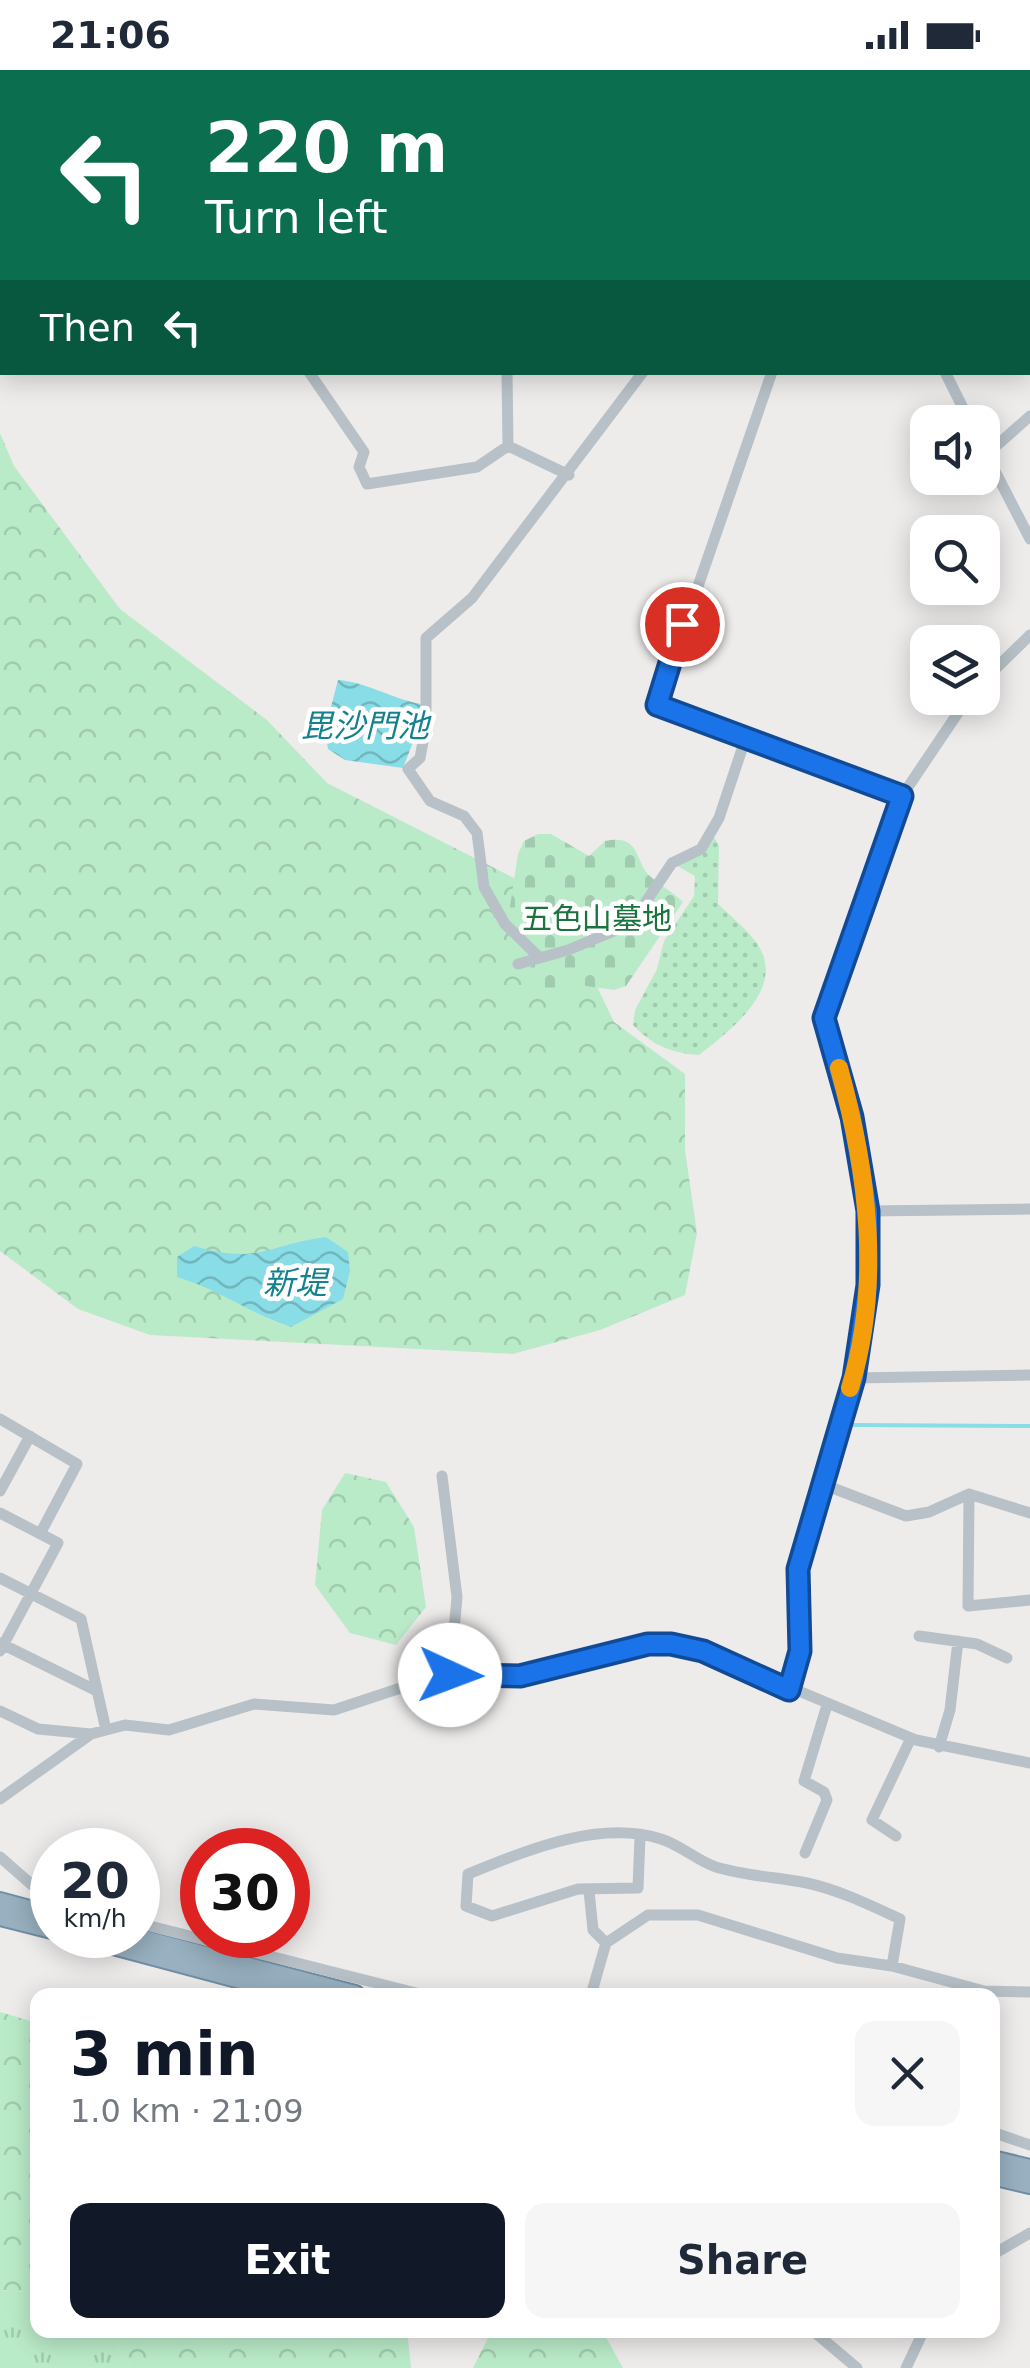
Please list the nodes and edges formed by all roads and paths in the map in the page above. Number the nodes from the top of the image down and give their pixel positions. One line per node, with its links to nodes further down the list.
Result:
1 (310, 375): 9 (street)
2 (507, 375): 9 (street)
3 (641, 375): 10 (street)
4 (771, 375): 16 (street)
5 (946, 375): 6 (street)
6 (962, 405)
7 (1030, 416): 8 (street)
8 (1000, 439)
9 (508, 446): 10 (street)
10 (569, 474): 18 (street)
11 (1000, 480): 12 (street)
12 (1030, 539)
13 (1030, 636): 14 (street)
14 (1000, 665)
15 (957, 715): 17 (street)
16 (745, 740): 17 (street); 18 (street)
17 (902, 796): 21 (street)
18 (540, 958): 19 (street)
19 (518, 964)
20 (1030, 1209): 21 (street)
21 (868, 1211): 23 (street)
22 (1030, 1374): 23 (street)
23 (854, 1378): 27 (street)
24 (0, 1419): 25 (street)
25 (30, 1436): 28 (street); 32 (street)
26 (442, 1476): 40 (street)
27 (822, 1484): 29 (street); 41 (street)
28 (0, 1491)
29 (970, 1494): 31 (street); 35 (street)
30 (0, 1513): 32 (street)
31 (1030, 1513)
32 (40, 1534): 34 (street)
33 (0, 1578): 34 (street)
34 (30, 1595): 38 (street); 42 (street)
35 (1030, 1600)
36 (919, 1636): 37 (street)
37 (958, 1641): 39 (street); 48 (street)
38 (1, 1646): 42 (street)
39 (1007, 1658)
40 (450, 1675): 41 (street); 45 (street)
41 (789, 1690): 43 (street)
42 (97, 1691): 45 (street)
43 (827, 1705): 47 (street); 53 (street)
44 (0, 1711): 46 (street)
45 (106, 1730): 46 (street)
46 (91, 1734): 50 (street)
47 (912, 1738): 48 (street); 52 (street)
48 (939, 1747): 49 (street)
49 (1030, 1763)
50 (0, 1799)
51 (640, 1836): 56 (street); 56 (street); 65 (street)
52 (896, 1836)
53 (805, 1853)
54 (0, 1857): 55 (street)
55 (30, 1883)
56 (589, 1891): 62 (street)
57 (0, 1902): 58 (highway)
58 (30, 1910)
59 (0, 1916): 60 (highway)
60 (30, 1924)
61 (160, 1928): 68 (street)
62 (606, 1943): 65 (street); 69 (street)
63 (160, 1944): 67 (highway)
64 (160, 1958): 66 (highway)
65 (892, 1966): 70 (street)
66 (274, 1988)
67 (328, 1988)
68 (397, 1988)
69 (593, 1988)
70 (973, 1988)
71 (1000, 1991): 72 (street)
72 (1030, 1992)
73 (1000, 2135): 74 (street)
74 (1030, 2145)
75 (1000, 2162): 76 (highway)
76 (1030, 2169)
77 (1000, 2177): 78 (highway)
78 (1030, 2184)
79 (1030, 2233): 80 (street)
80 (1000, 2250)
81 (821, 2338): 83 (street)
82 (920, 2338): 84 (street)
83 (857, 2368)
84 (906, 2368)

